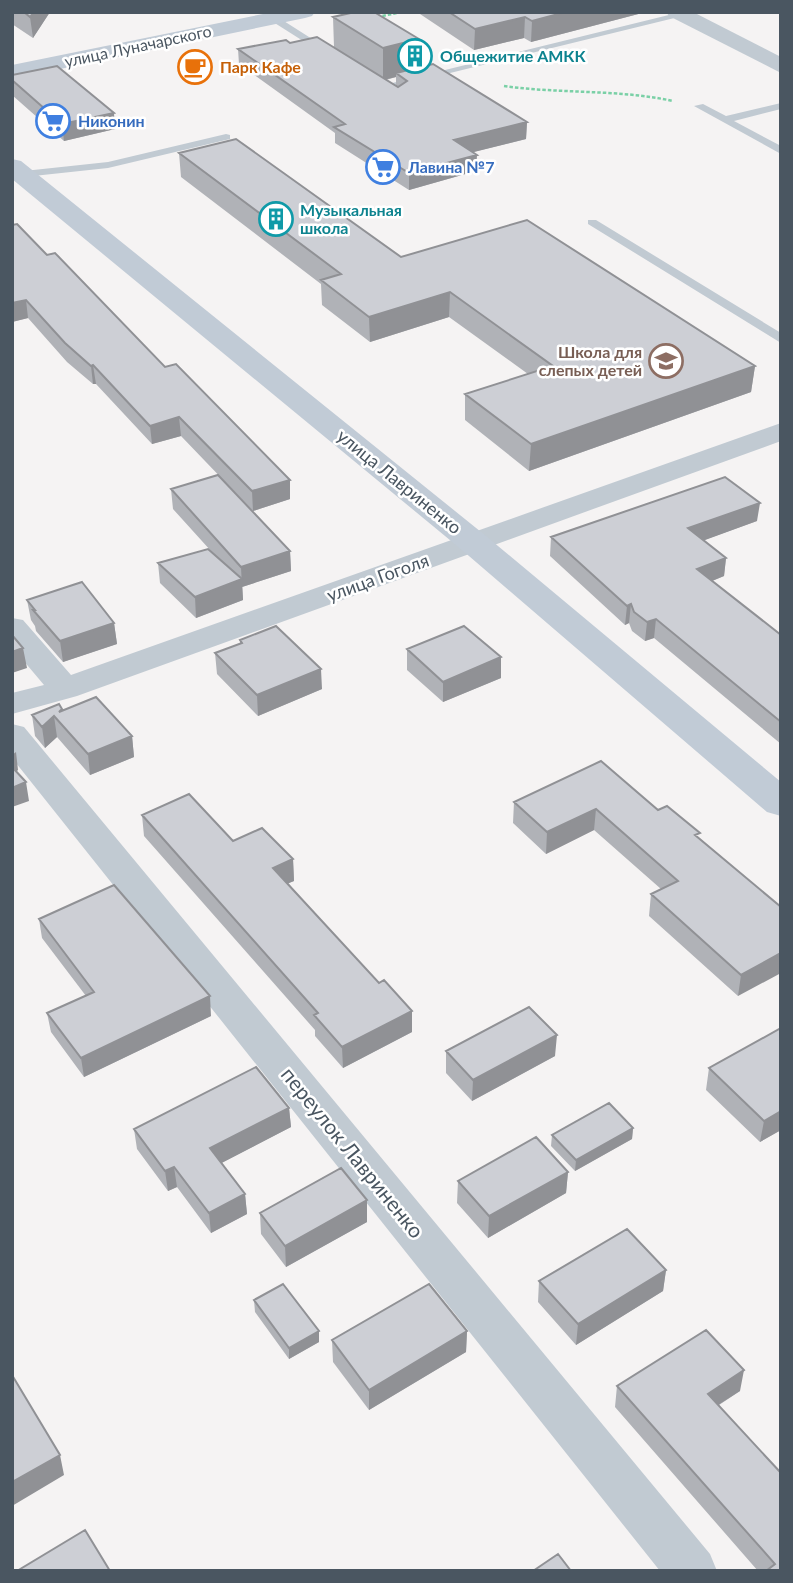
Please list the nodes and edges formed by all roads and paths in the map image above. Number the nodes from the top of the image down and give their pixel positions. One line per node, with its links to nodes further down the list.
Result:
1 (305, 12): 3 (main road, улица Луначарского)
2 (684, 13): 5 (street); 9 (lane)
3 (273, 18): 4 (lane); 6 (main road, улица Луначарского)
4 (339, 60)
5 (781, 66)
6 (12, 72)
7 (371, 80): 9 (lane)
8 (498, 85): 11 (path)
9 (381, 87): 10 (lane)
10 (399, 98)
11 (699, 106): 13 (lane)
12 (781, 106): 13 (lane)
13 (724, 120): 15 (lane)
14 (226, 137): 16 (lane)
15 (781, 151)
16 (18, 170): 20 (main road, улица Лавриненко)
17 (592, 222): 18 (lane)
18 (781, 339)
19 (781, 431): 20 (street, улица Гоголя)
20 (474, 543): 22 (street, улица Гоголя); 25 (main road, улица Лавриненко)
21 (12, 627): 22 (street)
22 (65, 689): 23 (street, улица Гоголя)
23 (12, 704)
24 (12, 736): 26 (street, переулок Лавриненко)
25 (781, 803)
26 (692, 1571)

